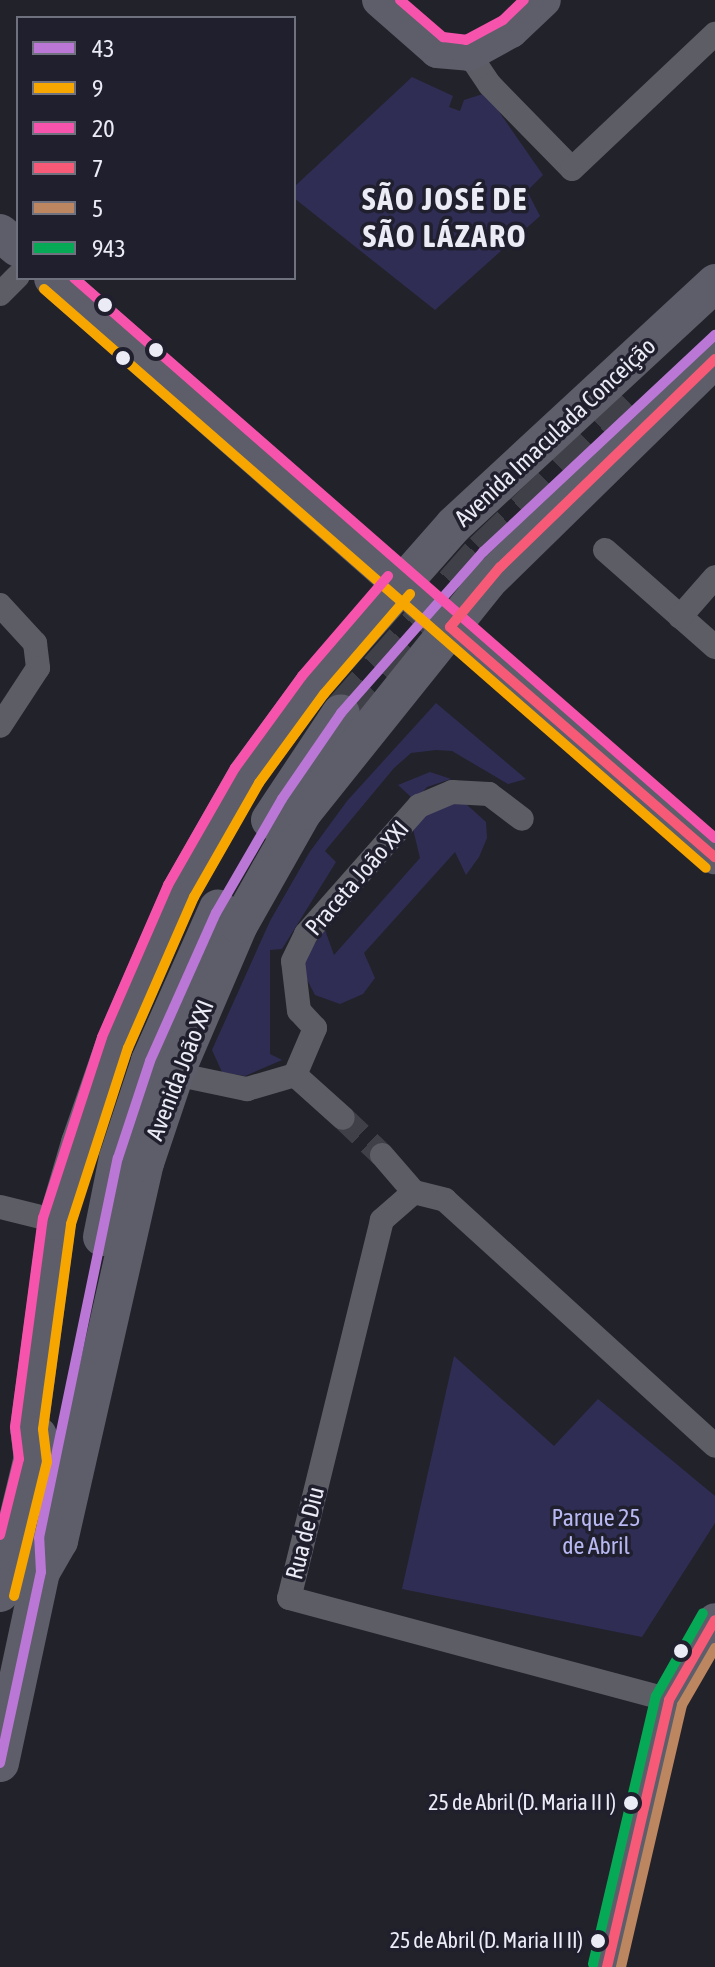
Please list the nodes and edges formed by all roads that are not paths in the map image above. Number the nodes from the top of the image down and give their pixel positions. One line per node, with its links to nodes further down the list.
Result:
1 (379, 0): 4 (main road)
2 (544, 0): 4 (main road)
3 (715, 34): 4 (street)
4 (469, 54)
5 (0, 233): 6 (main road)
6 (16, 246)
7 (16, 278): 10 (street)
8 (55, 280): 16 (main road)
9 (715, 283): 16 (main road, Avenida Imaculada Conceição)
10 (0, 294)
11 (715, 312): 12 (main road, Avenida Imaculada Conceição)
12 (715, 335)
13 (715, 359): 19 (main road)
14 (605, 550): 18 (street)
15 (715, 577): 18 (street)
16 (399, 585): 19 (main road); 30 (main road, Avenida João XXI)
17 (0, 605): 21 (street)
18 (680, 617): 20 (street)
19 (450, 627): 23 (main road); 24 (main road, Avenida João XXI)
20 (715, 647)
21 (0, 726)
22 (522, 819): 25 (street, Praceta João XXI)
23 (715, 857)
24 (175, 1074): 25 (street); 33 (main road, Avenida João XXI)
25 (295, 1075): 26 (street)
26 (343, 1118)
27 (382, 1155): 28 (street)
28 (414, 1192): 31 (street); 36 (street, Rua de Diu)
29 (0, 1207): 30 (street)
30 (57, 1221): 32 (main road, Avenida João XXI)
31 (715, 1446)
32 (33, 1460): 33 (main road, Avenida João XXI); 34 (main road, Avenida João XXI)
33 (41, 1572): 37 (main road, Avenida João XXI)
34 (0, 1593)
35 (715, 1620): 36 (main road)
36 (669, 1700): 38 (main road)
37 (0, 1763)
38 (607, 1967)

